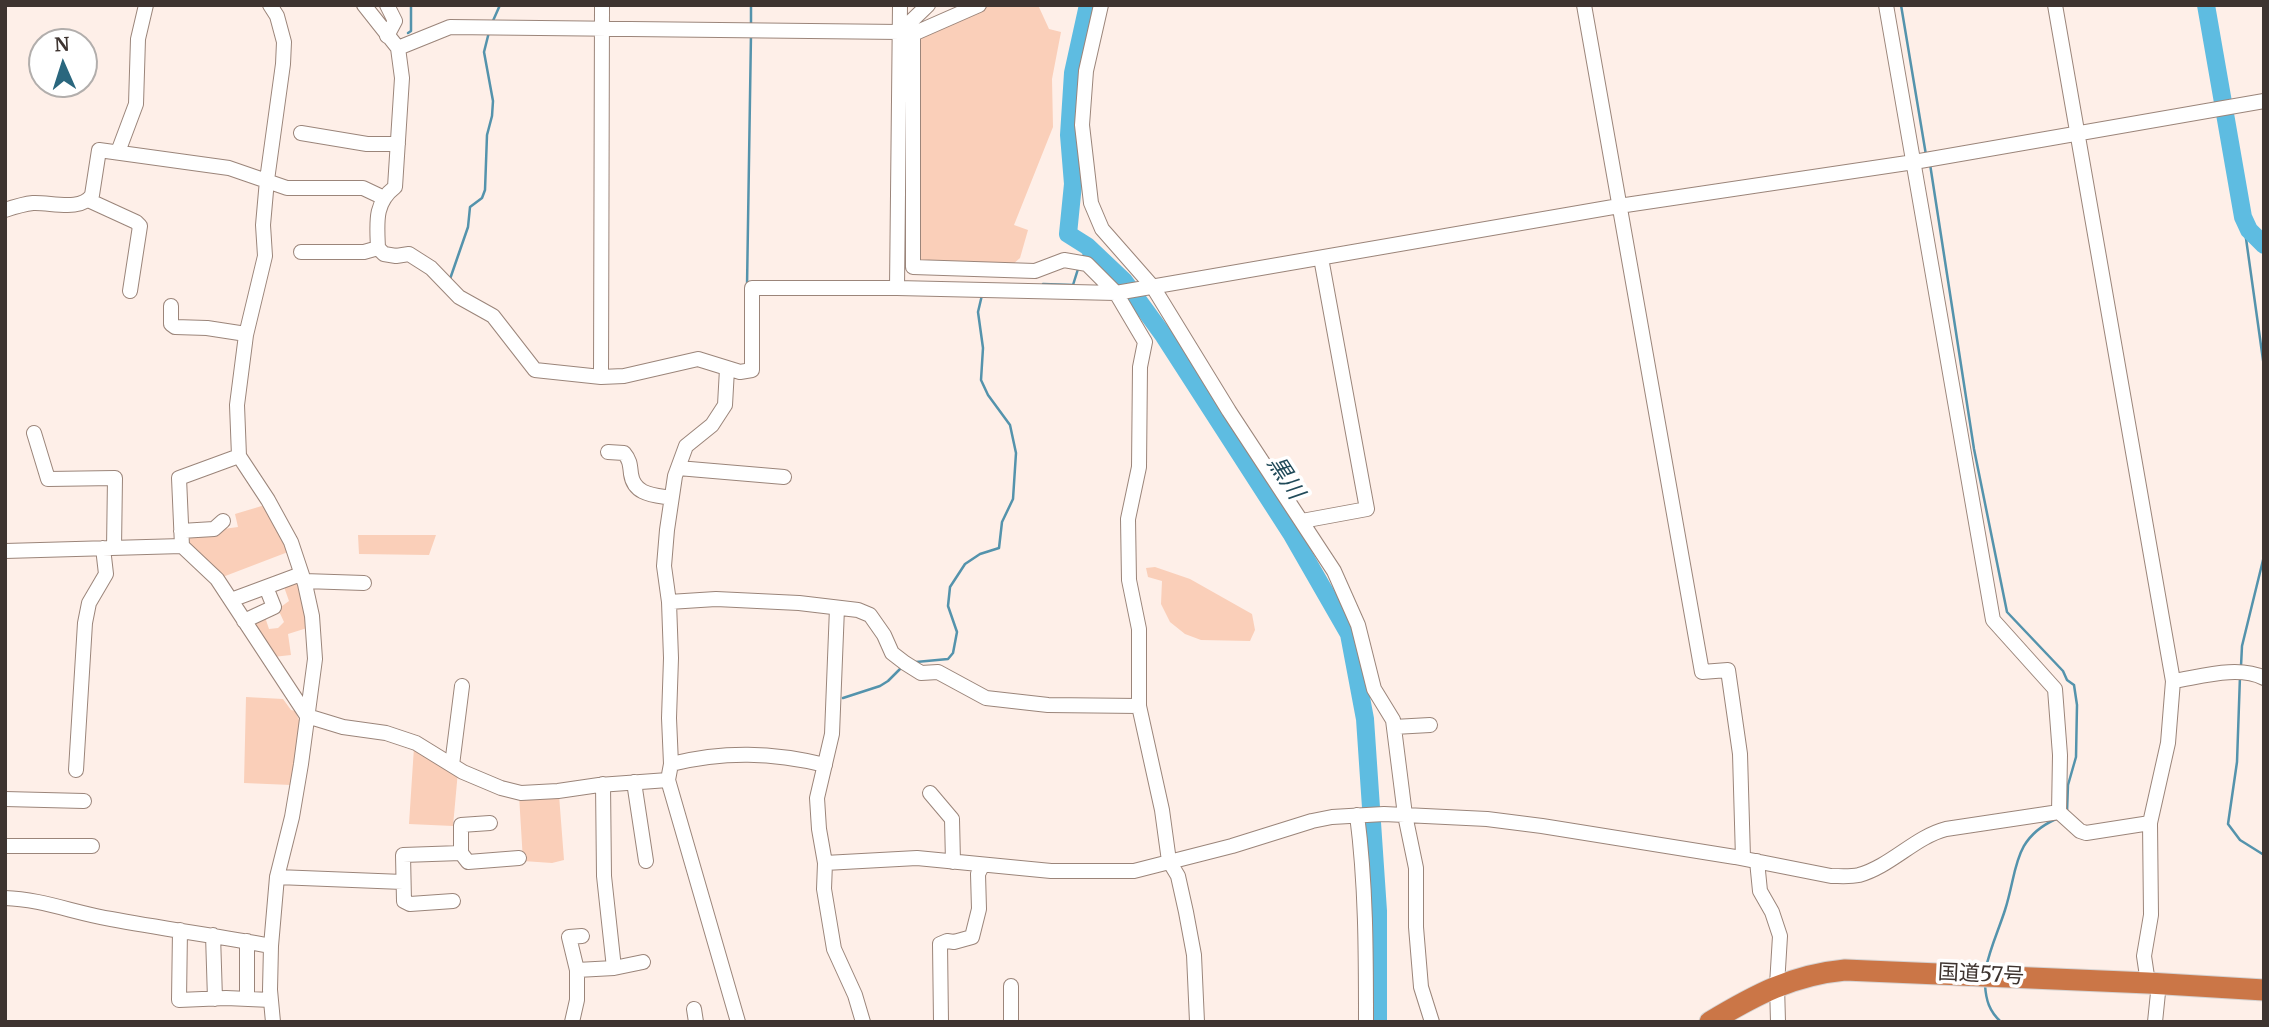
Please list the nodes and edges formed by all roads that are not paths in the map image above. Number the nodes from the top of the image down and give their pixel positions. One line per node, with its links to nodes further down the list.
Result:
1 (146, 5): 21 (street)
2 (270, 5): 23 (street)
3 (364, 5): 15 (street)
4 (387, 5): 15 (street)
5 (602, 5): 13 (street)
6 (900, 5): 14 (street)
7 (928, 5): 14 (street)
8 (979, 5): 34 (street)
9 (1101, 5): 31 (street)
10 (1584, 5): 26 (street)
11 (1886, 5): 22 (street)
12 (2054, 5): 19 (street)
13 (601, 29): 14 (street); 16 (street); 38 (street)
14 (900, 33): 32 (street)
15 (387, 36): 16 (street)
16 (398, 48): 20 (street)
17 (2264, 101): 19 (street)
18 (301, 133): 20 (street)
19 (2076, 133): 22 (street); 58 (street)
20 (398, 144): 24 (street)
21 (118, 152): 23 (street); 25 (street)
22 (1914, 162): 26 (street); 74 (street)
23 (267, 180): 24 (street); 36 (street)
24 (382, 197): 28 (street)
25 (88, 200): 27 (street); 33 (street)
26 (1619, 206): 30 (street); 83 (street)
27 (5, 211)
28 (378, 248): 29 (street); 38 (street)
29 (301, 252)
30 (1321, 258): 31 (street); 46 (street)
31 (1153, 287): 34 (street); 46 (street)
32 (897, 288): 34 (street); 37 (street)
33 (130, 291)
34 (1116, 293): 60 (street)
35 (171, 306): 36 (street)
36 (246, 334): 41 (street)
37 (727, 369): 38 (street); 42 (street)
38 (601, 377)
39 (34, 433): 48 (street)
40 (608, 452): 44 (street)
41 (239, 456): 47 (street); 50 (street)
42 (678, 468): 43 (street); 44 (street)
43 (784, 477)
44 (671, 498): 54 (street)
45 (223, 521): 47 (street)
46 (1302, 521): 63 (street)
47 (182, 538): 48 (street); 53 (street)
48 (109, 548): 49 (street); 67 (street)
49 (5, 551)
50 (302, 578): 51 (street); 52 (street); 61 (street)
51 (364, 583)
52 (266, 587): 53 (street); 56 (street)
53 (230, 600): 56 (street)
54 (669, 602): 55 (street); 64 (street)
55 (837, 608): 60 (street); 66 (street)
56 (244, 621): 61 (street)
57 (2262, 672): 58 (street)
58 (2173, 681): 78 (street)
59 (462, 686): 65 (street)
60 (1139, 706): 85 (street)
61 (307, 716): 65 (street); 89 (street)
62 (1424, 722): 63 (street)
63 (1394, 727): 76 (street)
64 (671, 764): 66 (street); 68 (street)
65 (452, 765): 70 (street)
66 (825, 765): 87 (street)
67 (76, 770)
68 (668, 780): 69 (street); 110 (street)
69 (634, 782): 70 (street); 84 (street)
70 (603, 784): 99 (street)
71 (930, 793): 86 (street)
72 (5, 799): 73 (street)
73 (84, 800)
74 (2059, 812): 78 (street); 83 (street)
75 (1357, 815): 76 (street); 85 (street); 115 (street)
76 (1405, 815): 83 (street); 116 (street)
77 (490, 823): 81 (street)
78 (2150, 823): 101 (street)
79 (5, 846): 80 (street)
80 (92, 846)
81 (461, 853): 82 (street); 90 (street)
82 (519, 858)
83 (1750, 860): 102 (street)
84 (646, 861)
85 (1169, 861): 88 (street); 114 (street)
86 (953, 862): 87 (street); 88 (street)
87 (825, 863): 111 (street)
88 (982, 866): 112 (street)
89 (277, 877): 90 (street); 97 (street)
90 (403, 883): 92 (street)
91 (5, 898): 93 (street)
92 (453, 901)
93 (180, 930): 94 (street); 105 (street)
94 (212, 935): 96 (street); 105 (street)
95 (582, 936): 100 (street)
96 (247, 941): 97 (street); 106 (street)
97 (271, 946): 107 (street)
98 (643, 962): 99 (street)
99 (614, 968): 100 (street)
100 (577, 970): 109 (street)
101 (2154, 983): 102 (highway, 国道57号); 104 (highway, 国道57号); 119 (street)
102 (1777, 985): 117 (highway, 国道57号); 118 (street)
103 (1011, 986): 113 (street)
104 (2264, 990)
105 (215, 999): 106 (street)
106 (247, 999): 107 (street)
107 (271, 1000): 108 (street)
108 (273, 1022)
109 (572, 1022)
110 (738, 1022)
111 (863, 1022)
112 (941, 1022)
113 (1011, 1022)
114 (1197, 1022)
115 (1366, 1022)
116 (1432, 1022)
117 (1710, 1022)
118 (1778, 1022)
119 (2155, 1022)

